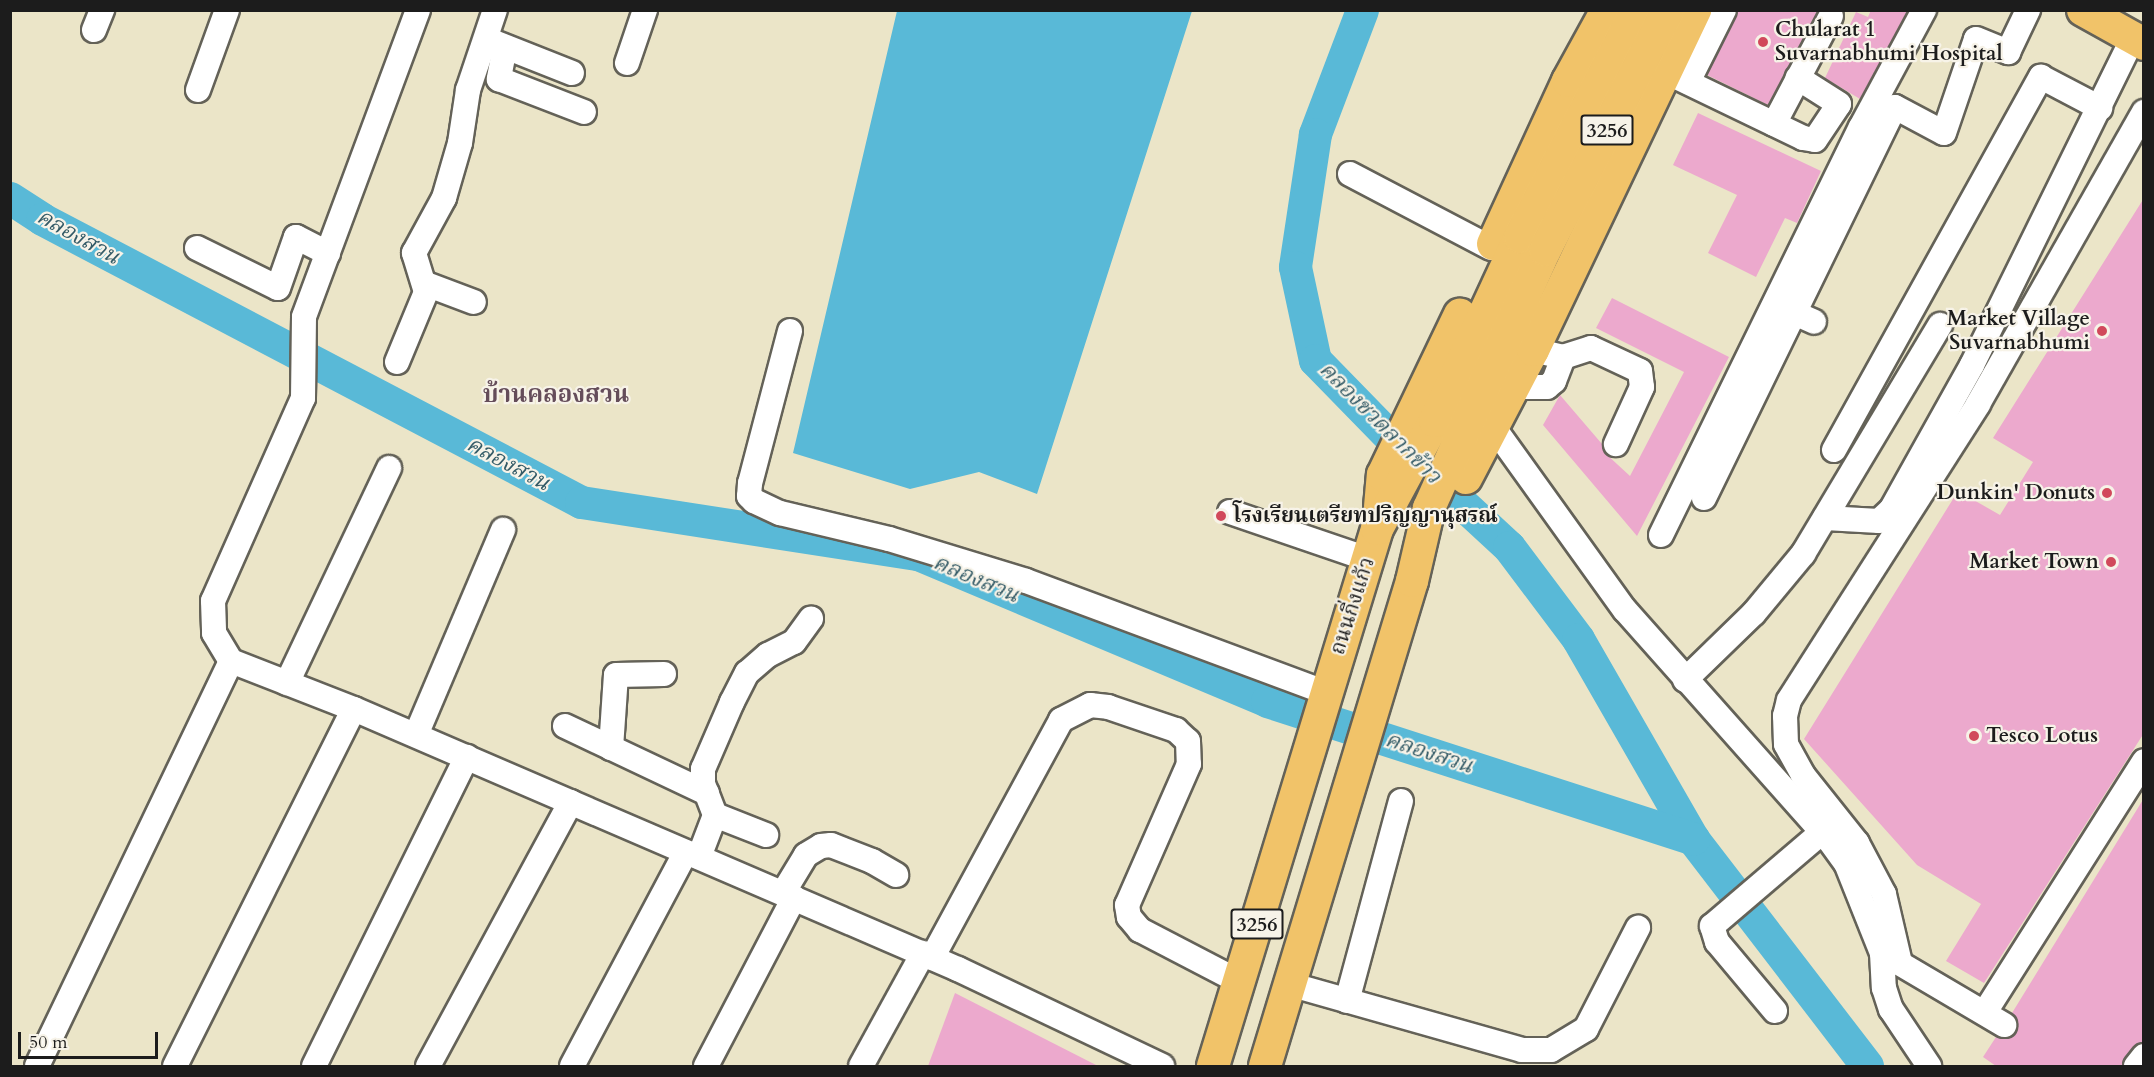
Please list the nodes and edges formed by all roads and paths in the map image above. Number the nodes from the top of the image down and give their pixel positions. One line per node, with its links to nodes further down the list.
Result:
1 (227, 10): 20 (street)
2 (418, 10): 28 (street)
3 (495, 10): 15 (street)
4 (645, 10): 16 (street)
5 (1607, 10): 26 (main road)
6 (1637, 10): 26 (main road, ถนนกิ่งแก้ว / 3256)
7 (1668, 10): 26 (main road, ถนนกิ่งแก้ว / 3256)
8 (1695, 10): 18 (main road)
9 (1724, 10): 18 (street)
10 (1924, 10): 31 (street)
11 (2028, 10): 31 (street)
12 (2083, 10): 14 (main road)
13 (1832, 16): 19 (street)
14 (2138, 41): 21 (street)
15 (494, 42): 17 (street); 22 (street); 29 (street)
16 (627, 63)
17 (572, 73)
18 (1677, 77): 24 (street); 34 (main road)
19 (1798, 78): 24 (street); 24 (street)
20 (198, 90)
21 (2100, 108): 38 (street); 42 (street)
22 (584, 112)
23 (2143, 115): 69 (street)
24 (1774, 124)
25 (1350, 174): 26 (street)
26 (1519, 245): 36 (main road, ถนนกิ่งแก้ว / 3256); 45 (main road, ถนนกิ่งแก้ว / 3256)
27 (197, 248): 28 (street)
28 (328, 253): 47 (street)
29 (426, 284): 30 (street); 35 (street)
30 (474, 302)
31 (1794, 313): 40 (street); 44 (street)
32 (1940, 325): 42 (street)
33 (790, 330): 51 (street)
34 (1548, 353): 36 (main road); 37 (street)
35 (397, 362)
36 (1479, 440): 49 (street); 71 (main road, 3256)
37 (1616, 444)
38 (1834, 450)
39 (389, 468): 50 (street)
40 (1704, 498)
41 (1230, 512): 45 (street)
42 (1825, 518): 49 (street)
43 (503, 530): 54 (street)
44 (1661, 535)
45 (1368, 559): 51 (main road, ถนนกิ่งแก้ว / 3256)
46 (811, 619): 58 (street)
47 (231, 661): 50 (street); 75 (street)
48 (664, 674): 55 (street)
49 (1685, 680): 62 (street)
50 (287, 682): 52 (street)
51 (1325, 694): 70 (main road, ถนนกิ่งแก้ว / 3256)
52 (354, 708): 54 (street); 76 (street)
53 (565, 726): 55 (street)
54 (416, 735): 56 (street)
55 (611, 748): 58 (street)
56 (467, 757): 60 (street); 77 (street)
57 (2144, 761): 69 (street)
58 (707, 793): 61 (street)
59 (1401, 801): 72 (street)
60 (571, 802): 64 (street); 78 (street)
61 (716, 815): 63 (street); 64 (street)
62 (1822, 832): 69 (street); 73 (street)
63 (766, 835)
64 (693, 854): 66 (street); 79 (street)
65 (896, 875): 66 (street)
66 (788, 896): 68 (street); 80 (street)
67 (1638, 928): 72 (street)
68 (927, 956): 70 (street); 81 (street); 82 (street)
69 (1891, 958): 85 (street)
70 (1240, 982): 83 (main road, ถนนกิ่งแก้ว / 3256)
71 (1289, 984): 72 (street); 84 (main road, 3256)
72 (1347, 1001)
73 (1774, 1011)
74 (2144, 1056): 86 (street)
75 (37, 1066)
76 (175, 1066)
77 (314, 1066)
78 (428, 1066)
79 (572, 1066)
80 (706, 1066)
81 (861, 1066)
82 (1162, 1066)
83 (1214, 1066)
84 (1265, 1066)
85 (1929, 1066)
86 (2136, 1066)

